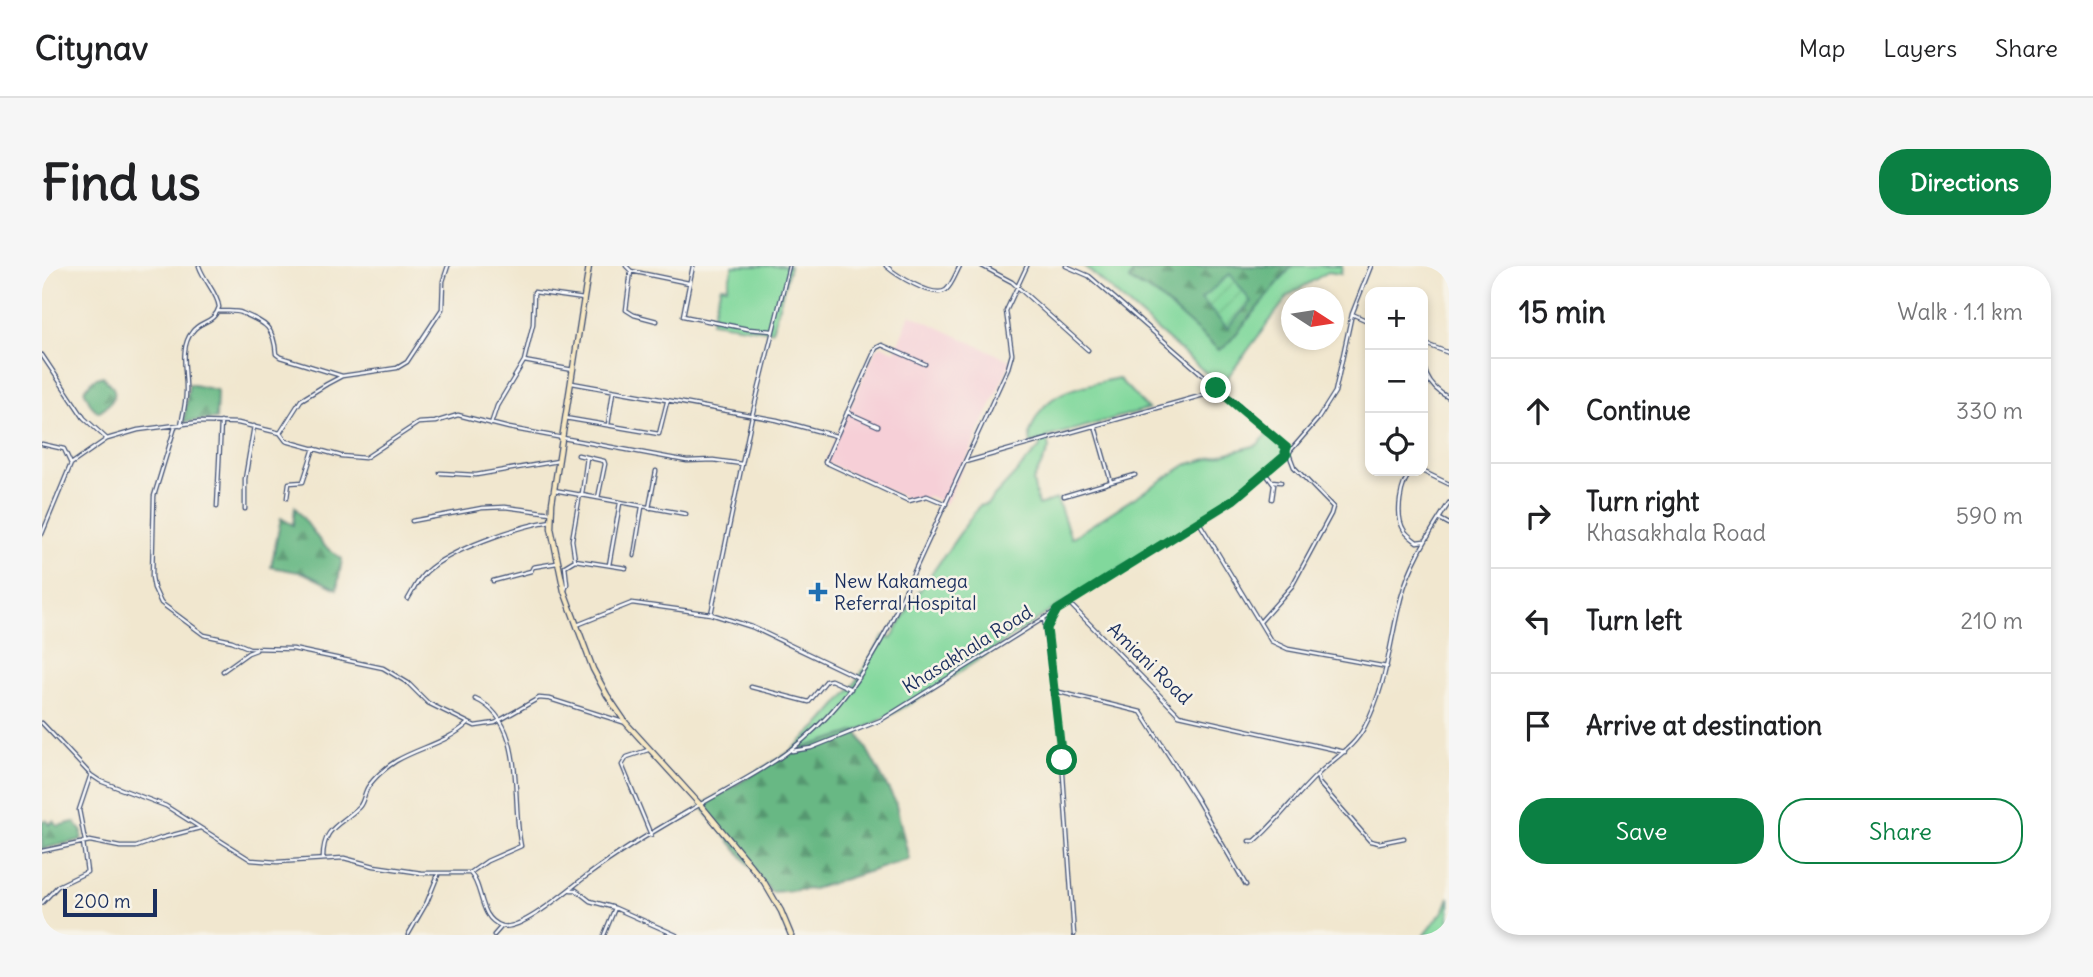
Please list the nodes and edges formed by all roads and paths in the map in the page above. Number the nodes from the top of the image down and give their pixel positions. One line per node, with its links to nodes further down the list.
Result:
1 (199, 266): 22 (street)
2 (448, 266): 34 (street)
3 (589, 266): 21 (main road)
4 (625, 266): 17 (street)
5 (648, 266): 18 (street)
6 (693, 266): 19 (street)
7 (789, 266): 26 (street)
8 (886, 266): 9 (street)
9 (960, 266)
10 (982, 266): 15 (street)
11 (1027, 266): 20 (street)
12 (1066, 266): 37 (street)
13 (1372, 266): 23 (street)
14 (1443, 266): 16 (street)
15 (991, 268): 20 (street)
16 (1449, 270)
17 (631, 271): 18 (street); 25 (street)
18 (646, 274): 19 (street)
19 (689, 284): 26 (street)
20 (1017, 286): 28 (street); 63 (street)
21 (584, 299): 31 (street); 33 (main road)
22 (218, 311): 34 (street); 47 (street)
23 (1352, 314): 24 (street); 58 (street)
24 (1365, 320)
25 (657, 321)
26 (772, 331): 42 (street)
27 (1428, 345): 29 (street)
28 (1088, 350)
29 (1449, 353)
30 (42, 355): 55 (street)
31 (524, 361): 33 (street); 45 (street)
32 (925, 364): 41 (street)
33 (573, 370): 36 (main road)
34 (342, 376): 52 (street)
35 (1428, 380): 39 (street)
36 (571, 383): 38 (street); 43 (main road)
37 (1219, 390): 51 (street); 58 (street)
38 (613, 392): 40 (street); 48 (street)
39 (1449, 398)
40 (667, 402): 42 (street); 48 (street)
41 (847, 412): 50 (street); 53 (street)
42 (752, 416): 53 (street); 65 (street)
43 (565, 418): 48 (street); 54 (main road)
44 (221, 422): 47 (street); 49 (street); 85 (street)
45 (491, 424): 54 (street); 57 (street)
46 (175, 425): 47 (street); 55 (street); 113 (street)
47 (181, 425)
48 (608, 425)
49 (254, 426): 52 (street); 88 (street)
50 (878, 426)
51 (1095, 426): 63 (street); 73 (street)
52 (280, 433): 57 (street)
53 (836, 436): 84 (street)
54 (562, 437): 62 (main road); 65 (street)
55 (107, 439): 64 (street)
56 (42, 444): 64 (street)
57 (314, 447): 79 (street)
58 (1289, 449): 59 (street)
59 (1288, 454): 68 (street, Khasakhala Road); 110 (street)
60 (578, 456): 61 (street)
61 (587, 457): 77 (street); 80 (street)
62 (558, 461): 67 (street); 76 (main road)
63 (965, 462): 84 (street)
64 (71, 464): 96 (street)
65 (742, 464): 108 (street)
66 (656, 471): 87 (street)
67 (440, 473)
68 (1266, 474): 72 (street); 94 (street, Khasakhala Road)
69 (1428, 474): 75 (street)
70 (1135, 475): 73 (street)
71 (1408, 476): 97 (street)
72 (1272, 481): 74 (street); 81 (street)
73 (1111, 482): 78 (street)
74 (1281, 482)
75 (1449, 484)
76 (554, 490): 77 (street); 89 (main road)
77 (581, 494): 80 (street); 99 (street)
78 (1064, 496)
79 (287, 498)
80 (598, 498): 82 (street)
81 (1272, 499)
82 (620, 503): 86 (street); 101 (street)
83 (1449, 503): 91 (street)
84 (946, 504): 116 (street)
85 (217, 507)
86 (642, 507): 87 (street); 98 (street)
87 (649, 508): 90 (street)
88 (245, 509)
89 (551, 513): 92 (street); 93 (main road)
90 (686, 514)
91 (1439, 518): 95 (street); 97 (street)
92 (412, 521)
93 (551, 521): 100 (main road); 105 (street)
94 (1199, 522): 106 (street, Khasakhala Road); 110 (street)
95 (1449, 524)
96 (42, 534)
97 (1426, 540): 114 (street)
98 (634, 556)
99 (575, 560): 101 (street); 104 (street)
100 (557, 562): 103 (street); 104 (main road)
101 (609, 566): 102 (street)
102 (626, 568)
103 (493, 581)
104 (564, 591): 111 (main road)
105 (408, 599)
106 (1068, 602): 107 (street, Khasakhala Road); 127 (street, Amiani Road)
107 (1057, 610): 109 (street, Khasakhala Road); 112 (street)
108 (711, 614): 111 (street); 116 (street)
109 (1044, 618): 112 (street); 126 (street, Khasakhala Road)
110 (1260, 623): 114 (street)
111 (576, 626): 124 (main road)
112 (1047, 628): 119 (street)
113 (259, 649): 115 (street); 123 (street)
114 (1388, 667): 127 (street)
115 (223, 671)
116 (859, 678): 118 (street)
117 (751, 687): 118 (street)
118 (850, 689): 126 (street)
119 (1055, 691): 140 (street); 150 (street)
120 (475, 699): 121 (street)
121 (500, 720): 123 (street); 124 (street); 138 (street)
122 (42, 723): 129 (street)
123 (468, 723): 137 (street)
124 (625, 723): 125 (main road)
125 (648, 750): 130 (main road); 132 (street)
126 (790, 750): 130 (street)
127 (1345, 752): 128 (street)
128 (1317, 774): 133 (street); 135 (street)
129 (90, 775): 131 (street); 134 (street)
130 (701, 806): 132 (street); 149 (main road)
131 (200, 828): 134 (street); 137 (street)
132 (651, 835): 141 (street)
133 (1404, 838)
134 (84, 841): 136 (street); 142 (street)
135 (1249, 841)
136 (42, 851)
137 (323, 858): 139 (street)
138 (470, 873): 139 (street); 144 (street)
139 (438, 875): 145 (street)
140 (1246, 885)
141 (569, 890): 143 (street); 144 (street)
142 (42, 903)
143 (615, 908): 147 (street); 148 (street)
144 (502, 926): 146 (street)
145 (408, 935)
146 (494, 935)
147 (604, 935)
148 (676, 935)
149 (792, 935)
150 (1074, 935)

